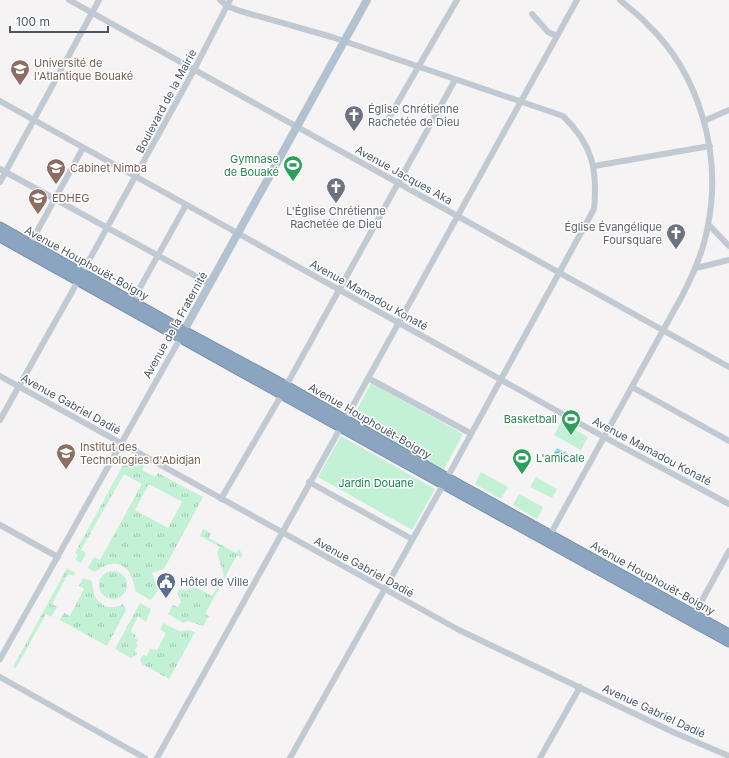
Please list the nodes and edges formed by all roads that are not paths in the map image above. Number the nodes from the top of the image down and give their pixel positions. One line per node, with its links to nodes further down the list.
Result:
1 (68, 0): 9 (street, Avenue Jacques Aka)
2 (99, 0): 9 (street)
3 (220, 0): 8 (street)
4 (367, 0): 12 (main road, Avenue de la Fraternité)
5 (457, 0): 13 (street)
6 (577, 0): 11 (street)
7 (620, 0): 21 (street)
8 (229, 3): 12 (street); 14 (street, Boulevard de la Mairie)
9 (92, 13): 14 (street, Avenue Jacques Aka); 19 (street)
10 (532, 14): 11 (street)
11 (557, 36): 17 (street)
12 (345, 41): 13 (street); 22 (main road, Avenue de la Fraternité)
13 (418, 68): 15 (street); 20 (street)
14 (194, 70): 22 (street, Avenue Jacques Aka); 27 (street, Boulevard de la Mairie)
15 (455, 80): 17 (street); 29 (street)
16 (0, 101): 19 (street, Avenue Mamadou Konaté)
17 (521, 102): 25 (street); 32 (street)
18 (729, 110): 21 (street)
19 (34, 120): 24 (street, Avenue Mamadou Konaté); 26 (street)
20 (387, 121)
21 (704, 121): 23 (street)
22 (298, 127): 29 (street, Avenue Jacques Aka); 36 (main road, Avenue de la Fraternité)
23 (710, 146): 25 (street); 33 (street)
24 (83, 148): 27 (street, Avenue Mamadou Konaté); 30 (street)
25 (594, 166): 43 (street)
26 (3, 171): 28 (street); 30 (street)
27 (136, 177): 31 (street, Avenue Mamadou Konaté); 35 (street, Boulevard de la Mairie)
28 (0, 182)
29 (397, 183): 32 (street, Avenue Jacques Aka); 46 (street)
30 (54, 200): 35 (street); 38 (street)
31 (186, 205): 36 (street, Avenue Mamadou Konaté); 40 (street)
32 (457, 216): 43 (street, Avenue Jacques Aka); 48 (street)
33 (708, 225): 39 (street); 42 (street)
34 (0, 227): 38 (highway, Avenue Houphouët-Boigny)
35 (108, 229): 40 (street); 44 (street, Boulevard de la Mairie)
36 (239, 234): 45 (main road, Avenue de la Fraternité); 46 (street, Avenue Mamadou Konaté)
37 (0, 237): 44 (highway, Avenue Houphouët-Boigny)
38 (30, 244): 44 (highway, Avenue Houphouët-Boigny)
39 (729, 246)
40 (158, 256): 45 (street); 47 (street)
41 (729, 260): 42 (street)
42 (696, 268): 49 (street)
43 (559, 273): 49 (street, Avenue Jacques Aka); 54 (street)
44 (80, 277): 47 (highway, Avenue Houphouët-Boigny); 50 (highway, Avenue Houphouët-Boigny); 55 (street, Boulevard de la Mairie)
45 (210, 284): 50 (main road, Avenue de la Fraternité)
46 (338, 289): 48 (street, Avenue Mamadou Konaté); 57 (street)
47 (132, 302): 50 (highway, Avenue Houphouët-Boigny)
48 (398, 323): 53 (street); 54 (street, Avenue Mamadou Konaté)
49 (663, 330): 51 (street, Avenue Jacques Aka); 56 (street)
50 (182, 334): 57 (highway, Avenue Houphouët-Boigny); 63 (street, Avenue de la Fraternité)
51 (729, 367)
52 (0, 376): 55 (street, Avenue Gabriel Dadié)
53 (368, 378): 59 (street); 60 (street)
54 (500, 379): 60 (street); 61 (street, Avenue Mamadou Konaté)
55 (19, 386): 58 (street, Boulevard de la Mairie); 63 (street, Avenue Gabriel Dadié)
56 (632, 387): 61 (street); 62 (street)
57 (284, 390): 59 (highway, Avenue Houphouët-Boigny); 66 (street)
58 (0, 420)
59 (343, 424): 64 (street); 65 (highway, Avenue Houphouët-Boigny)
60 (470, 433): 65 (street)
61 (604, 437): 67 (street, Avenue Mamadou Konaté); 70 (street)
62 (729, 441)
63 (121, 444): 66 (street, Avenue Gabriel Dadié); 73 (street, Avenue de la Fraternité)
64 (309, 482): 69 (street); 71 (street)
65 (445, 482): 70 (highway, Avenue Houphouët-Boigny); 71 (street); 77 (highway, Avenue Houphouët-Boigny)
66 (221, 499): 69 (street, Avenue Gabriel Dadié)
67 (729, 504)
68 (0, 525): 73 (street)
69 (281, 532): 74 (street, Avenue Gabriel Dadié); 83 (street)
70 (550, 535): 75 (highway, Avenue Houphouët-Boigny)
71 (412, 539): 74 (street)
72 (729, 551): 75 (street)
73 (58, 557): 78 (street, Avenue de la Fraternité)
74 (384, 589): 80 (street, Avenue Gabriel Dadié); 84 (street)
75 (694, 615): 76 (highway, Avenue Houphouët-Boigny)
76 (729, 634)
77 (729, 642)
78 (0, 659)
79 (0, 677): 82 (street)
80 (580, 687): 81 (street, Avenue Gabriel Dadié); 85 (street)
81 (729, 756)
82 (145, 758)
83 (157, 758)
84 (290, 758)
85 (540, 758)

